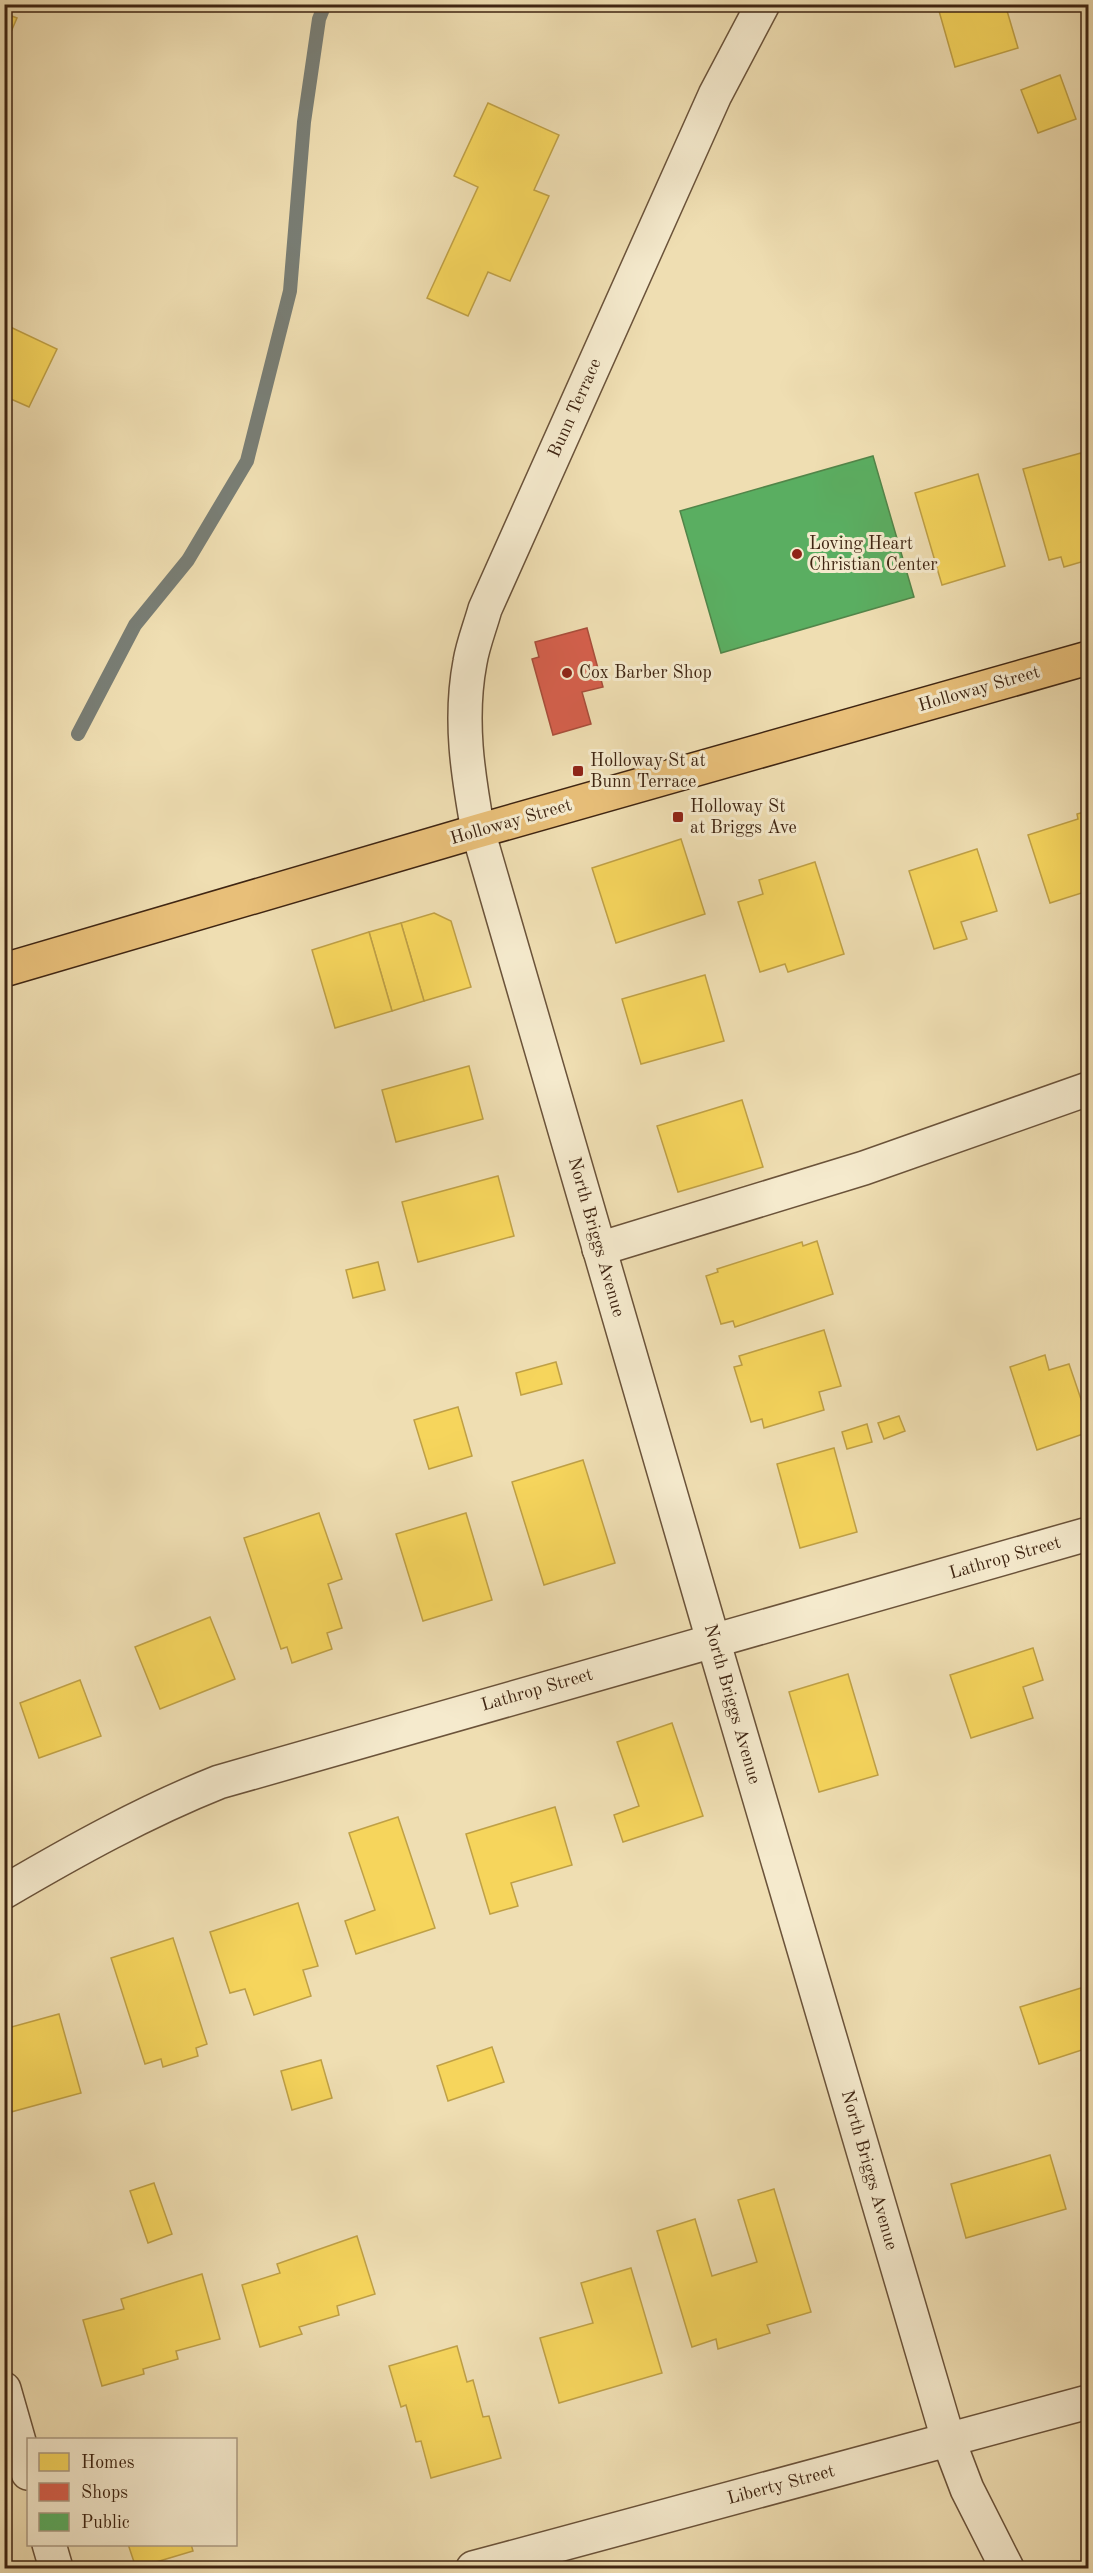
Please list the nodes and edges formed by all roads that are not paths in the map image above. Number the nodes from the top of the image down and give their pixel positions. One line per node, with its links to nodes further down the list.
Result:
1 (764, 4): 3 (street, Bunn Terrace)
2 (1089, 658): 3 (main road, Holloway Street)
3 (478, 831): 4 (main road, Holloway Street); 6 (street, North Briggs Avenue)
4 (4, 970)
5 (1089, 1089): 6 (street)
6 (599, 1249): 8 (street, North Briggs Avenue)
7 (1089, 1534): 8 (street, Lathrop Street)
8 (713, 1640): 9 (street, Lathrop Street); 12 (street, North Briggs Avenue)
9 (4, 1892)
10 (4, 2389): 13 (street)
11 (1089, 2402): 12 (street, Liberty Street)
12 (948, 2439): 16 (street, Liberty Street); 17 (street, North Briggs Avenue)
13 (27, 2470)
14 (50, 2546): 15 (street)
15 (56, 2568)
16 (473, 2568)
17 (1007, 2568)

